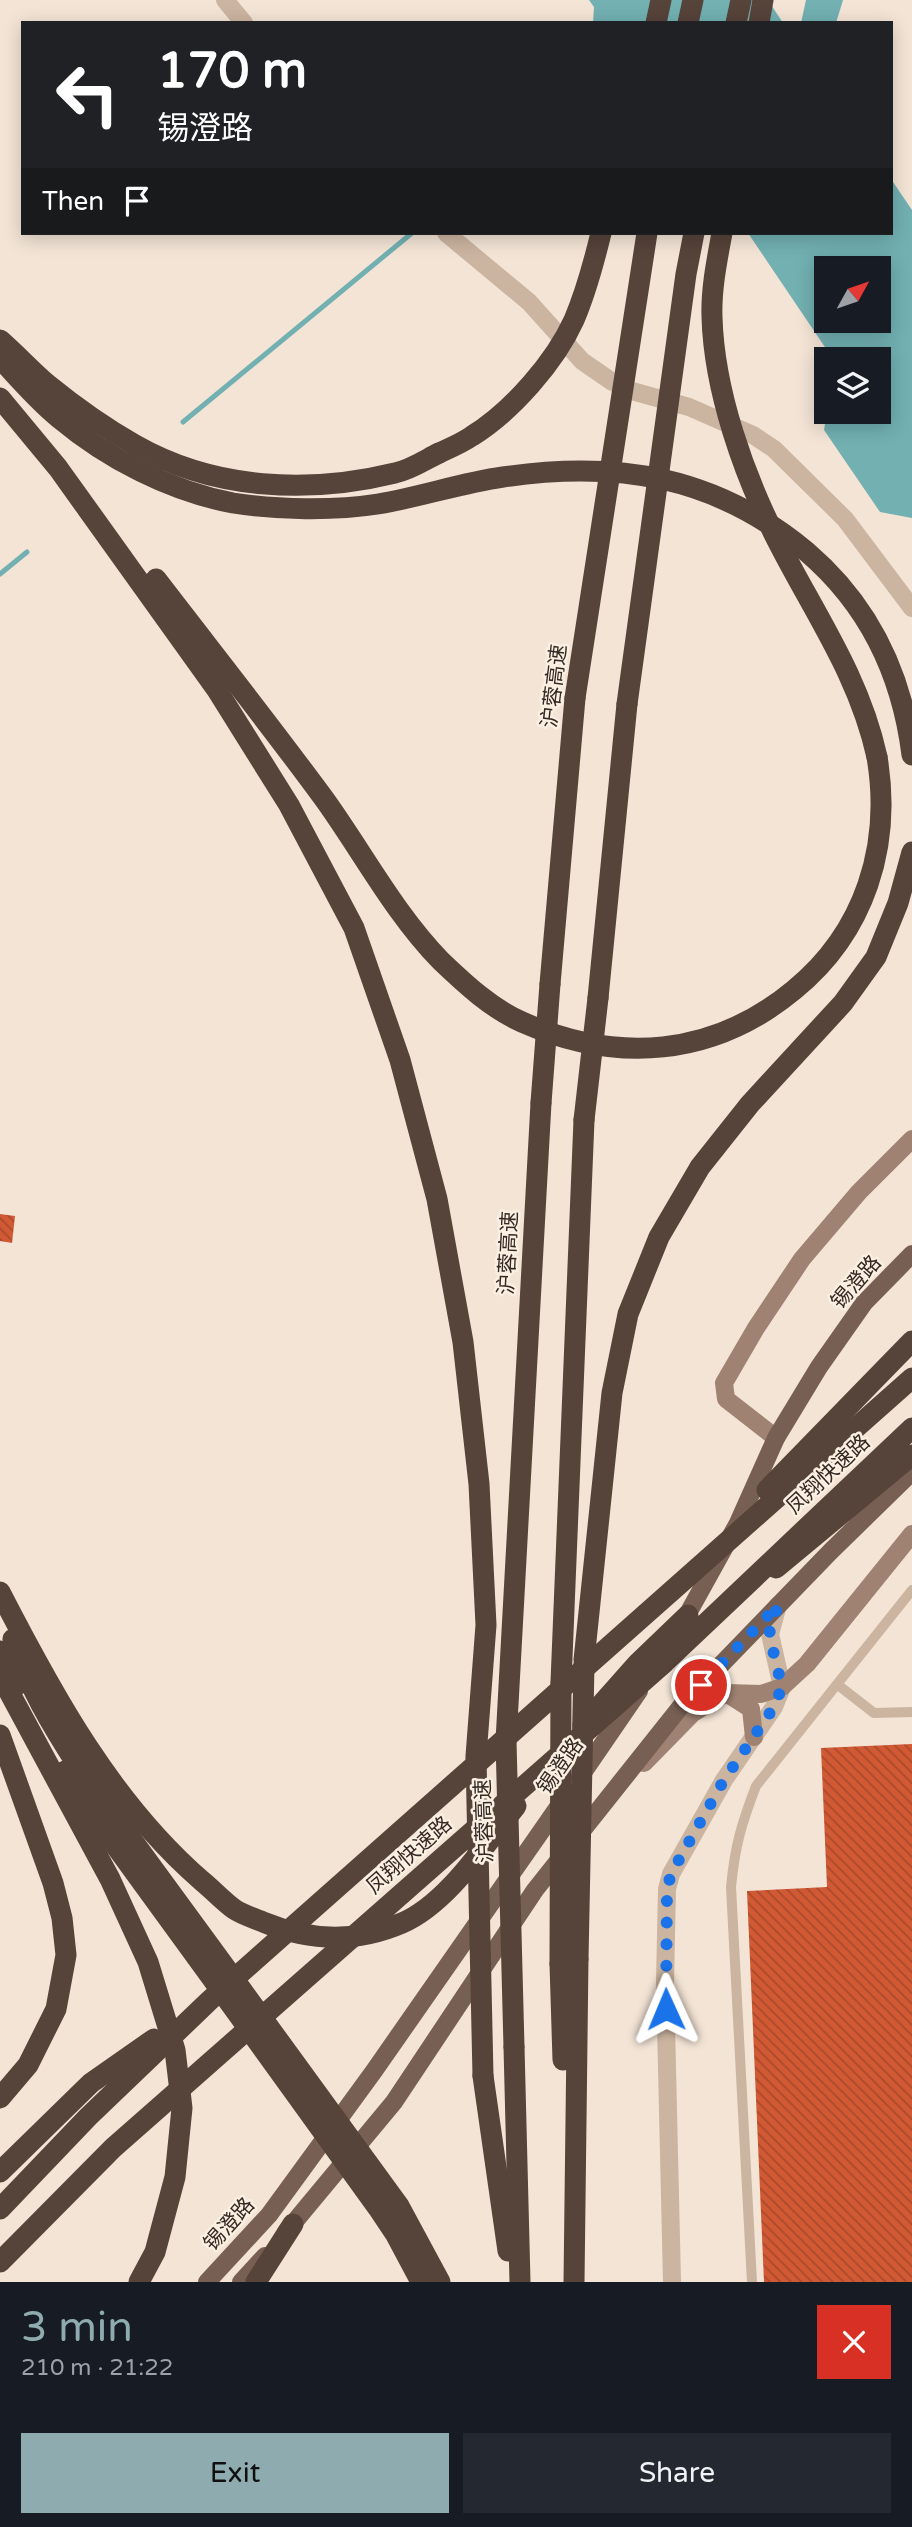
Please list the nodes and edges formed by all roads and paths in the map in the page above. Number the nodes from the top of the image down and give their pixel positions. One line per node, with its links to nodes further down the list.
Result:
1 (225, 0): 6 (street)
2 (662, 0): 7 (highway)
3 (692, 0): 8 (highway)
4 (741, 0): 9 (highway)
5 (763, 0): 10 (highway)
6 (242, 21)
7 (657, 21)
8 (688, 21)
9 (736, 21)
10 (759, 21)
11 (448, 235): 21 (street)
12 (600, 235): 16 (highway, bridge)
13 (647, 235): 64 (highway, 沪蓉高速, bridge)
14 (694, 235): 50 (highway, bridge)
15 (722, 235): 20 (highway, bridge)
16 (0, 340)
17 (0, 358): 22 (highway)
18 (0, 398): 20 (highway)
19 (0, 405): 20 (highway)
20 (58, 468): 63 (highway, bridge)
21 (912, 608)
22 (912, 755)
23 (912, 852): 50 (highway, bridge)
24 (912, 1139): 29 (main road)
25 (912, 1254): 29 (main road, 锡澄路)
26 (912, 1340): 36 (highway, bridge)
27 (912, 1378): 36 (highway, 凤翔快速路, bridge)
28 (912, 1428): 39 (highway, 凤翔快速路, bridge)
29 (776, 1438): 37 (main road, 锡澄路)
30 (912, 1455): 39 (highway, bridge)
31 (912, 1472): 35 (main road)
32 (912, 1534): 42 (main road)
33 (912, 1590): 41 (lane)
34 (0, 1594): 47 (highway)
35 (778, 1605): 42 (street); 48 (main road)
36 (646, 1615): 51 (highway, 凤翔快速路, bridge)
37 (688, 1615): 49 (highway); 58 (main road, 锡澄路)
38 (0, 1651): 47 (highway)
39 (664, 1662): 56 (highway, 凤翔快速路, bridge)
40 (0, 1675): 47 (highway)
41 (838, 1685): 44 (lane); 67 (lane)
42 (782, 1687): 43 (main road); 45 (street)
43 (726, 1693): 45 (main road); 48 (main road)
44 (912, 1712)
45 (754, 1737): 66 (street)
46 (3, 1742): 52 (highway)
47 (74, 1770): 49 (highway); 49 (highway)
48 (603, 1805): 55 (main road)
49 (114, 1830): 51 (highway); 57 (highway)
50 (568, 1962): 65 (highway)
51 (223, 1991): 53 (highway, bridge); 54 (highway, 凤翔快速路, bridge); 61 (highway, bridge); 62 (highway, bridge)
52 (0, 2098)
53 (0, 2172)
54 (0, 2209)
55 (293, 2224): 59 (main road); 60 (highway)
56 (0, 2262)
57 (139, 2282)
58 (207, 2282)
59 (241, 2282)
60 (256, 2282)
61 (421, 2282)
62 (440, 2282)
63 (512, 2282)
64 (520, 2282)
65 (572, 2282)
66 (672, 2282)
67 (752, 2282)

